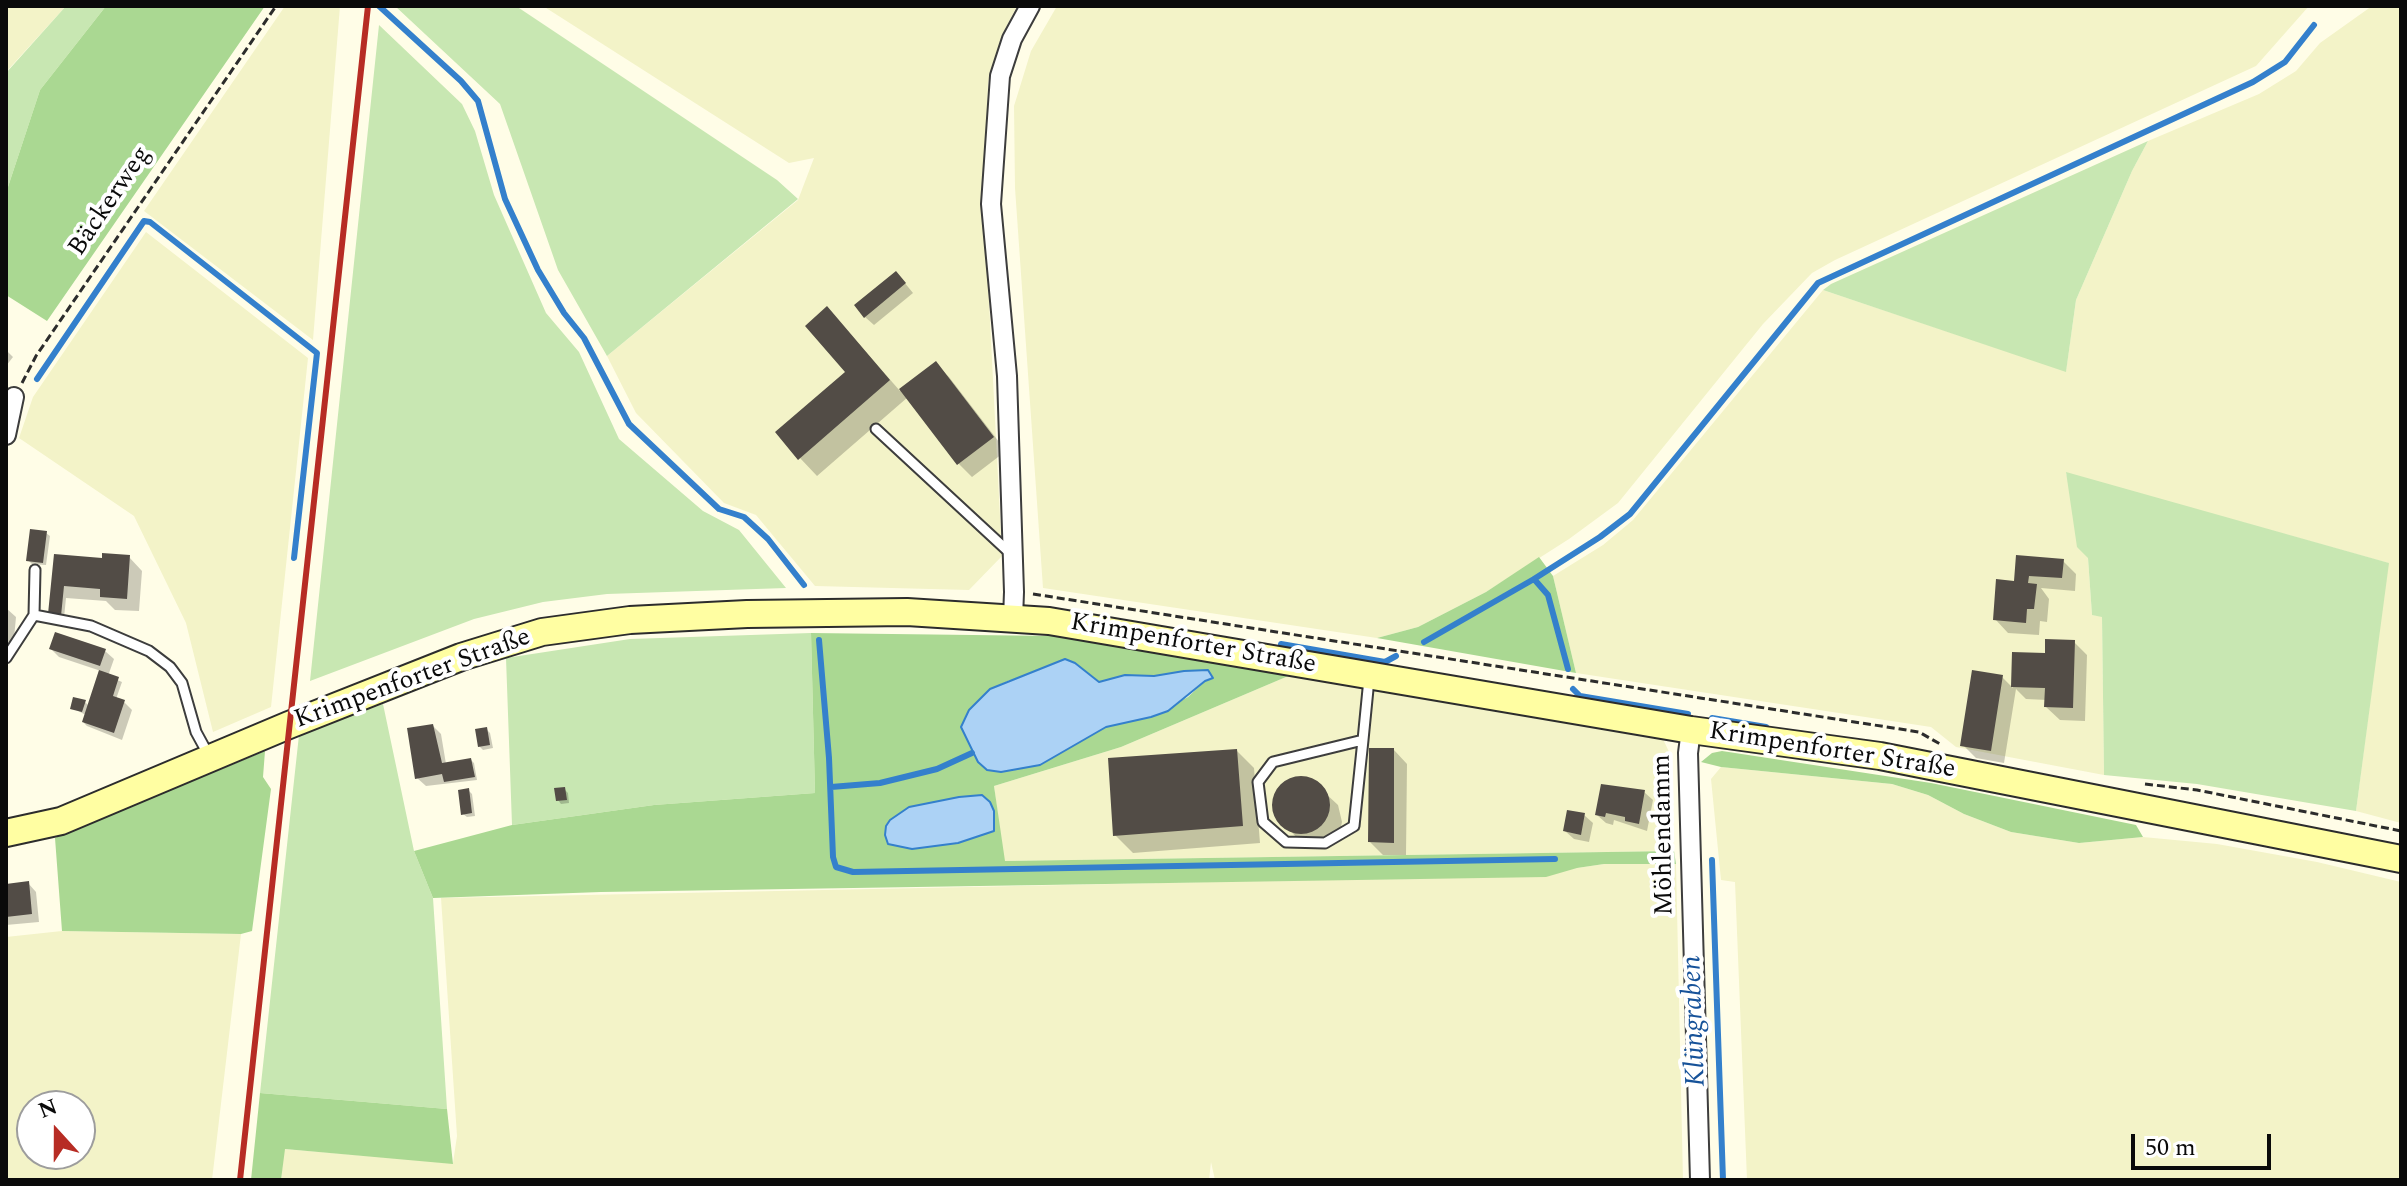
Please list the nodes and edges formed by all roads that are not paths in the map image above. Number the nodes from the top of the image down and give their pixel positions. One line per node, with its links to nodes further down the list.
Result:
1 (1030, 6): 5 (street)
2 (14, 397): 4 (street)
3 (876, 429): 5 (lane)
4 (6, 435)
5 (1013, 556): 8 (street)
6 (35, 570): 7 (lane)
7 (34, 615): 9 (lane); 13 (lane)
8 (1013, 619): 10 (street, Krimpenforter Straße); 13 (street, Krimpenforter Straße)
9 (6, 658)
10 (1369, 675): 11 (street, Krimpenforter Straße); 12 (lane)
11 (1691, 730): 15 (street, Krimpenforter Straße); 16 (street, Möhlendamm)
12 (1363, 740): 12 (lane)
13 (210, 757): 14 (street, Krimpenforter Straße)
14 (6, 833)
15 (2401, 859)
16 (1700, 1180)

